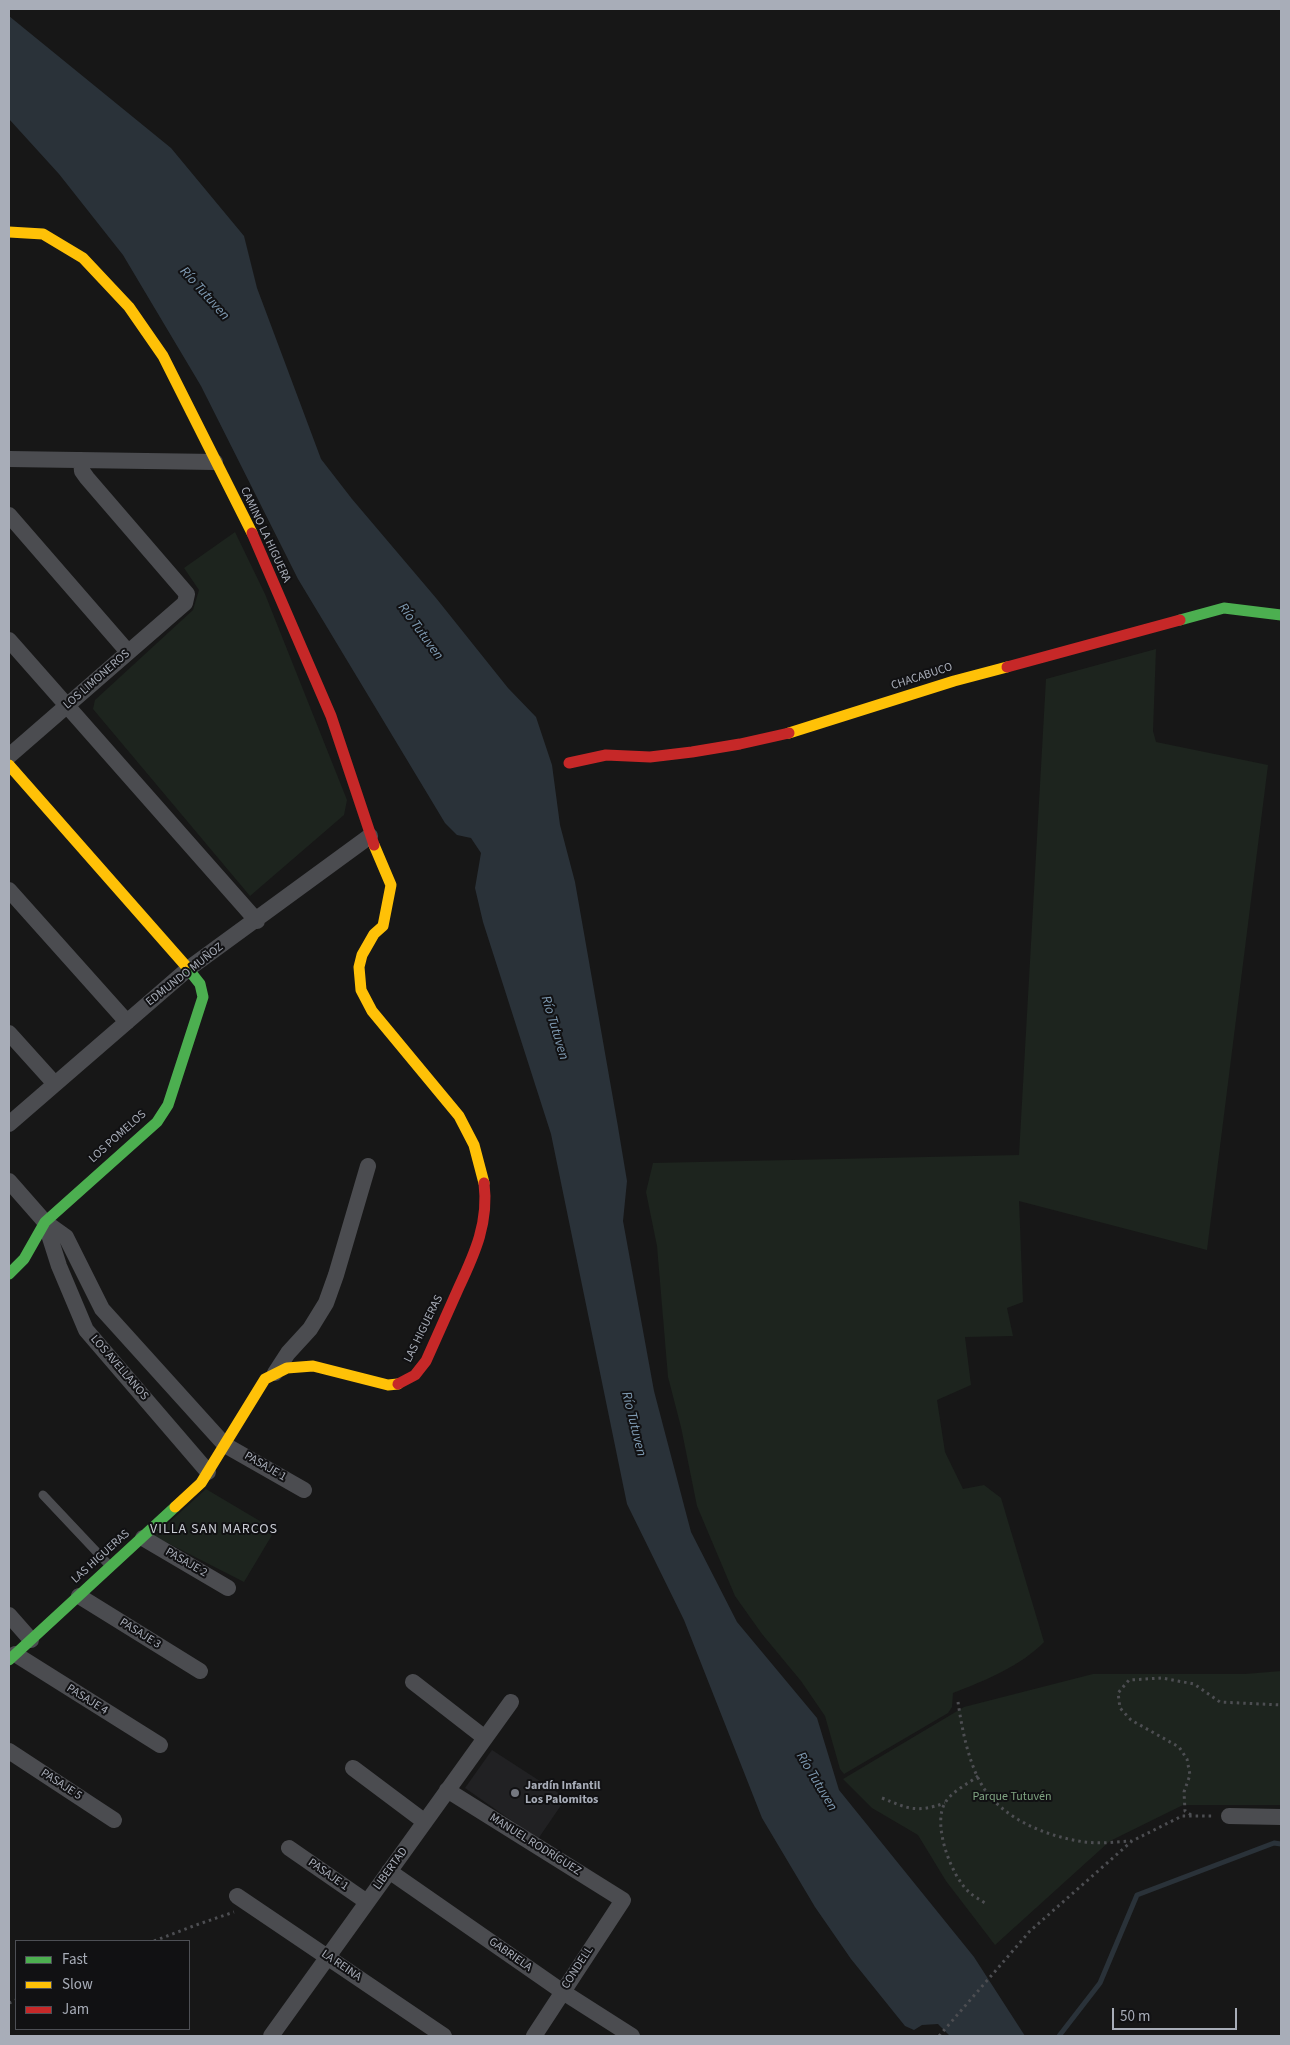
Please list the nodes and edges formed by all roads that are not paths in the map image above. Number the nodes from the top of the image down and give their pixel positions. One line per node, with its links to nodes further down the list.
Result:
1 (9, 232): 4 (street, CAMINO LA HIGUERA)
2 (9, 459): 3 (street)
3 (81, 460): 4 (street); 8 (street, LOS LIMONEROS)
4 (215, 462): 13 (street, CAMINO LA HIGUERA)
5 (9, 515): 8 (street)
6 (1281, 615): 11 (street, CHACABUCO)
7 (9, 640): 9 (street)
8 (128, 652): 9 (street, LOS LIMONEROS)
9 (68, 706): 10 (street, LOS LIMONEROS); 15 (street)
10 (9, 756)
11 (569, 763)
12 (9, 765): 17 (street, LOS POMELOS)
13 (370, 836): 15 (street, EDMUNDO MUÑOZ); 16 (street, CAMINO LA HIGUERA)
14 (9, 890): 18 (street)
15 (257, 921): 17 (street, EDMUNDO MUÑOZ)
16 (383, 926): 26 (street, LAS HIGUERAS)
17 (188, 969): 18 (street, EDMUNDO MUÑOZ); 24 (street, LOS POMELOS)
18 (127, 1022): 20 (street, EDMUNDO MUÑOZ)
19 (9, 1033): 20 (street)
20 (55, 1084): 21 (street, EDMUNDO MUÑOZ)
21 (9, 1124)
22 (368, 1166): 26 (street)
23 (9, 1181): 24 (street, LOS AVELLANOS)
24 (45, 1222): 25 (street, LOS POMELOS); 27 (street, LOS AVELLANOS); 28 (street, LOS AVELLANOS)
25 (9, 1274)
26 (276, 1373): 27 (street, LAS HIGUERAS)
27 (225, 1445): 28 (street, LAS HIGUERAS); 29 (street, PASAJE 1)
28 (208, 1472): 31 (street, LAS HIGUERAS)
29 (304, 1490)
30 (43, 1495): 32 (lane)
31 (143, 1538): 32 (street, LAS HIGUERAS); 33 (street, PASAJE 2)
32 (111, 1567): 34 (street, LAS HIGUERAS)
33 (228, 1588)
34 (79, 1596): 36 (street, LAS HIGUERAS); 38 (street, PASAJE 3)
35 (9, 1615): 36 (street)
36 (31, 1640): 37 (street, LAS HIGUERAS)
37 (12, 1657): 42 (street, PASAJE 4)
38 (200, 1671)
39 (413, 1682): 41 (street)
40 (510, 1702): 41 (street, LIBERTAD)
41 (485, 1738): 45 (street, LIBERTAD)
42 (160, 1745)
43 (9, 1751): 48 (street, PASAJE 5)
44 (353, 1768): 49 (street)
45 (448, 1790): 49 (street, LIBERTAD); 53 (street, MANUEL RODRÍGUEZ)
46 (1229, 1816): 47 (street)
47 (1281, 1817)
48 (114, 1820)
49 (425, 1822): 51 (street, LIBERTAD)
50 (289, 1848): 54 (street, PASAJE 1)
51 (389, 1871): 54 (street, LIBERTAD); 56 (street, GABRIELA)
52 (236, 1896): 55 (street, LA REINA)
53 (623, 1900): 56 (street, CONDELL)
54 (367, 1902): 55 (street, LIBERTAD)
55 (327, 1957): 57 (street, LIBERTAD); 58 (street, LA REINA)
56 (563, 1992): 59 (street, CONDELL); 60 (street, GABRIELA)
57 (271, 2036)
58 (444, 2036)
59 (534, 2036)
60 (632, 2036)

